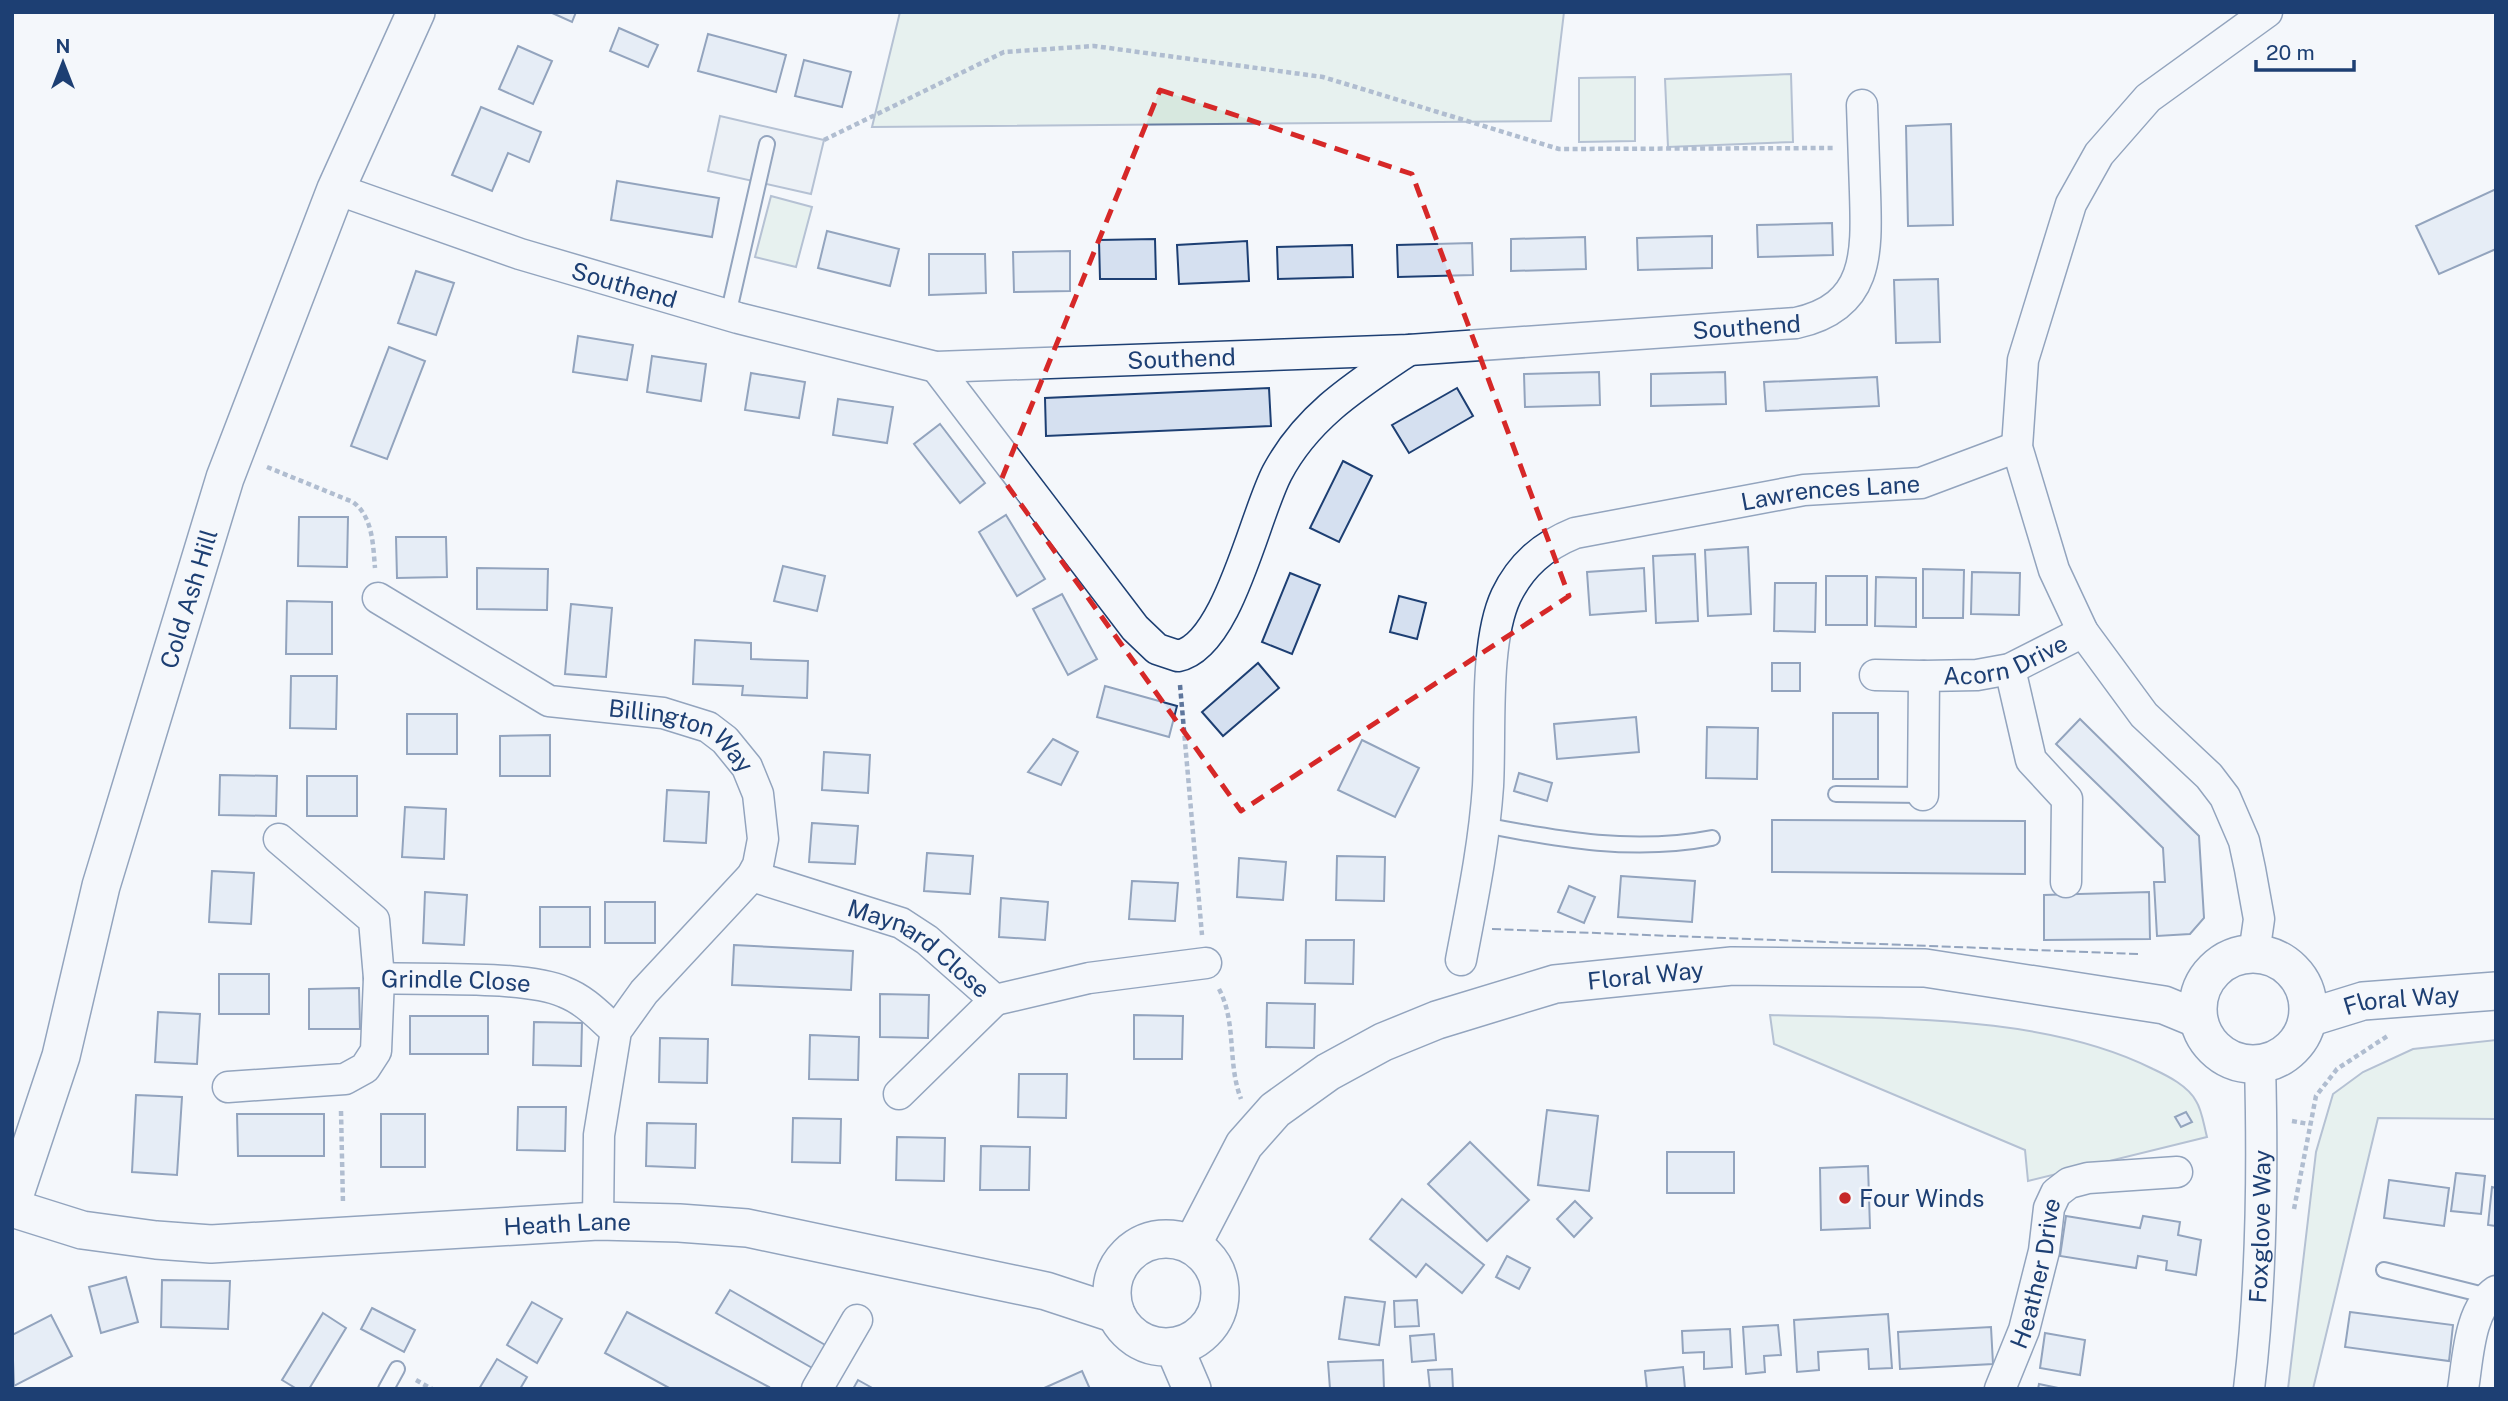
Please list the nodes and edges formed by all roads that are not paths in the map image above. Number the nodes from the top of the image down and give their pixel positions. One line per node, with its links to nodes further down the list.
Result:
1 (416, 12): 5 (street, Cold Ash Hill)
2 (2267, 12): 9 (street)
3 (1862, 105): 7 (street, Southend)
4 (766, 144): 6 (lane)
5 (336, 189): 6 (street, Southend); 35 (street, Cold Ash Hill)
6 (728, 315): 8 (street, Southend)
7 (1409, 350): 8 (street, Southend); 8 (street)
8 (936, 367)
9 (2017, 447): 11 (street); 17 (street, Lawrences Lane)
10 (378, 598): 20 (street, Billington Way)
11 (2083, 632): 12 (street, Acorn Drive); 22 (street)
12 (2010, 668): 14 (street, Acorn Drive); 21 (street)
13 (1875, 674): 14 (street, Acorn Drive)
14 (1924, 676): 16 (street, Acorn Drive)
15 (1836, 794): 16 (lane)
16 (1923, 795)
17 (1485, 825): 18 (lane); 23 (street, Lawrences Lane)
18 (1712, 838)
19 (279, 839): 25 (street, Grindle Close)
20 (752, 876): 27 (street, Maynard Close); 30 (street, Billington Way)
21 (2066, 882)
22 (2254, 954): 28 (street); 29 (street)
23 (1461, 960)
24 (1206, 963): 27 (street, Maynard Close)
25 (379, 978): 30 (street, Grindle Close); 32 (street)
26 (2496, 991): 28 (street, Floral Way)
27 (995, 1000): 33 (street)
28 (2308, 1017): 31 (street)
29 (2198, 1019): 31 (street); 38 (street, Floral Way)
30 (616, 1031): 37 (street, Billington Way)
31 (2260, 1064): 49 (street, Foxglove Way)
32 (229, 1087)
33 (900, 1094)
34 (2177, 1172): 48 (street, Heather Drive)
35 (12, 1203)
36 (12, 1208): 37 (street, Heath Lane)
37 (598, 1221): 41 (street, Heath Lane)
38 (1192, 1245): 41 (street); 43 (street)
39 (2384, 1270): 40 (lane)
40 (2492, 1293): 50 (street)
41 (1116, 1314): 43 (street)
42 (857, 1320): 46 (street)
43 (1174, 1347): 47 (street)
44 (397, 1369): 45 (lane)
45 (386, 1389)
46 (817, 1389)
47 (1192, 1389)
48 (2000, 1389)
49 (2249, 1389)
50 (2463, 1389)

